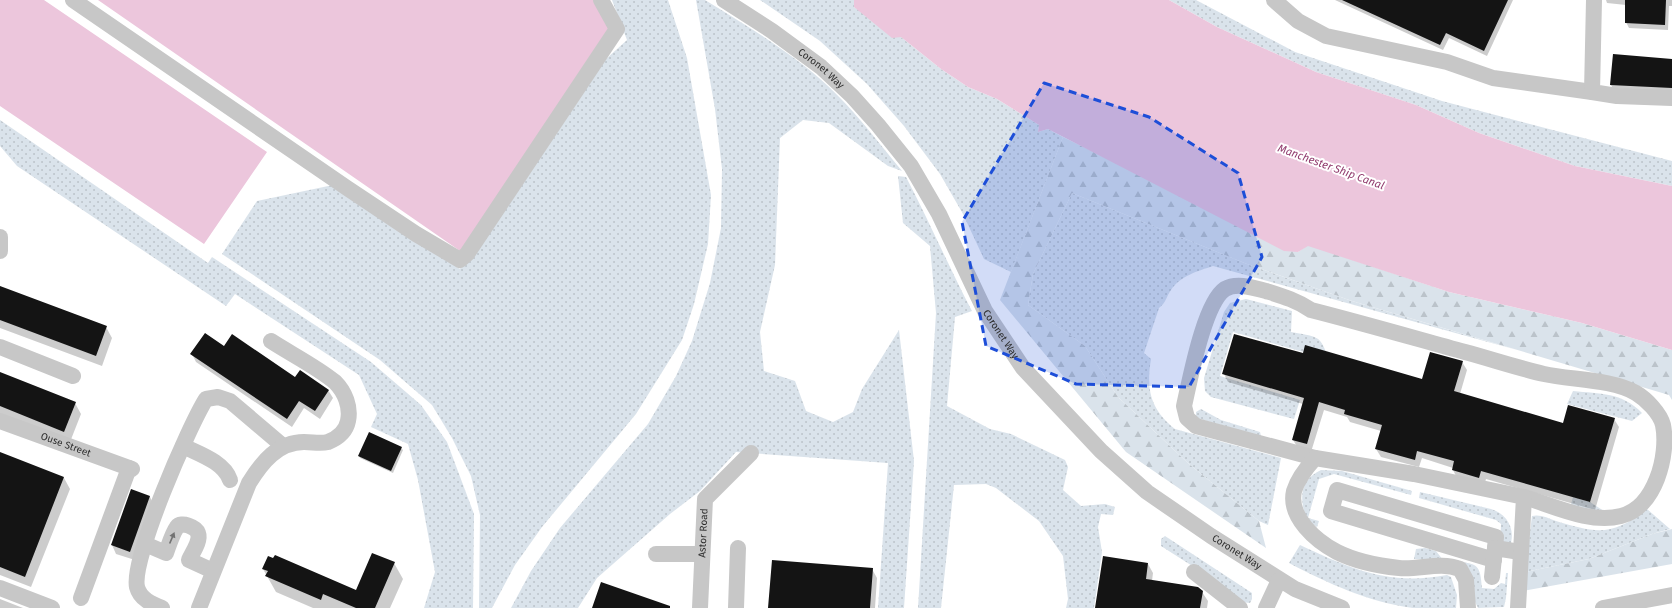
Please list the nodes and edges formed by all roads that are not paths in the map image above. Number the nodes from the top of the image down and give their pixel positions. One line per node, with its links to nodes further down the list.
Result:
1 (73, 0): 2 (street)
2 (601, 0)
3 (1274, 0): 6 (street)
4 (1594, 0): 6 (street)
5 (727, 2): 31 (street, Coronet Way)
6 (1592, 92): 7 (street)
7 (1672, 98)
8 (0, 237): 9 (street)
9 (0, 251)
10 (271, 341): 15 (street)
11 (0, 347): 12 (street)
12 (73, 376)
13 (0, 421): 34 (street, Ouse Street)
14 (183, 446): 15 (street); 18 (street); 20 (street)
15 (283, 446): 28 (street)
16 (751, 453): 25 (street, Astor Road)
17 (1316, 458): 19 (street); 19 (street); 27 (street)
18 (230, 480)
19 (1524, 497): 23 (street)
20 (145, 544): 28 (street, one-way to 28); 36 (street)
21 (738, 548): 39 (street)
22 (1456, 549): 26 (street); 26 (street); 27 (street)
23 (1520, 552): 26 (street); 44 (street)
24 (656, 554): 25 (street)
25 (702, 554): 38 (street, Astor Road)
26 (1494, 554): 30 (street)
27 (1452, 566): 43 (street)
28 (213, 571): 37 (street)
29 (1194, 572): 40 (street)
30 (1492, 576)
31 (1279, 580): 41 (street); 42 (street, Coronet Way)
32 (0, 588): 35 (street)
33 (1672, 595): 45 (street)
34 (81, 598)
35 (52, 608)
36 (162, 608)
37 (199, 608)
38 (700, 608)
39 (736, 608)
40 (1240, 608)
41 (1266, 608)
42 (1342, 608)
43 (1468, 608)
44 (1518, 608)
45 (1603, 608)

